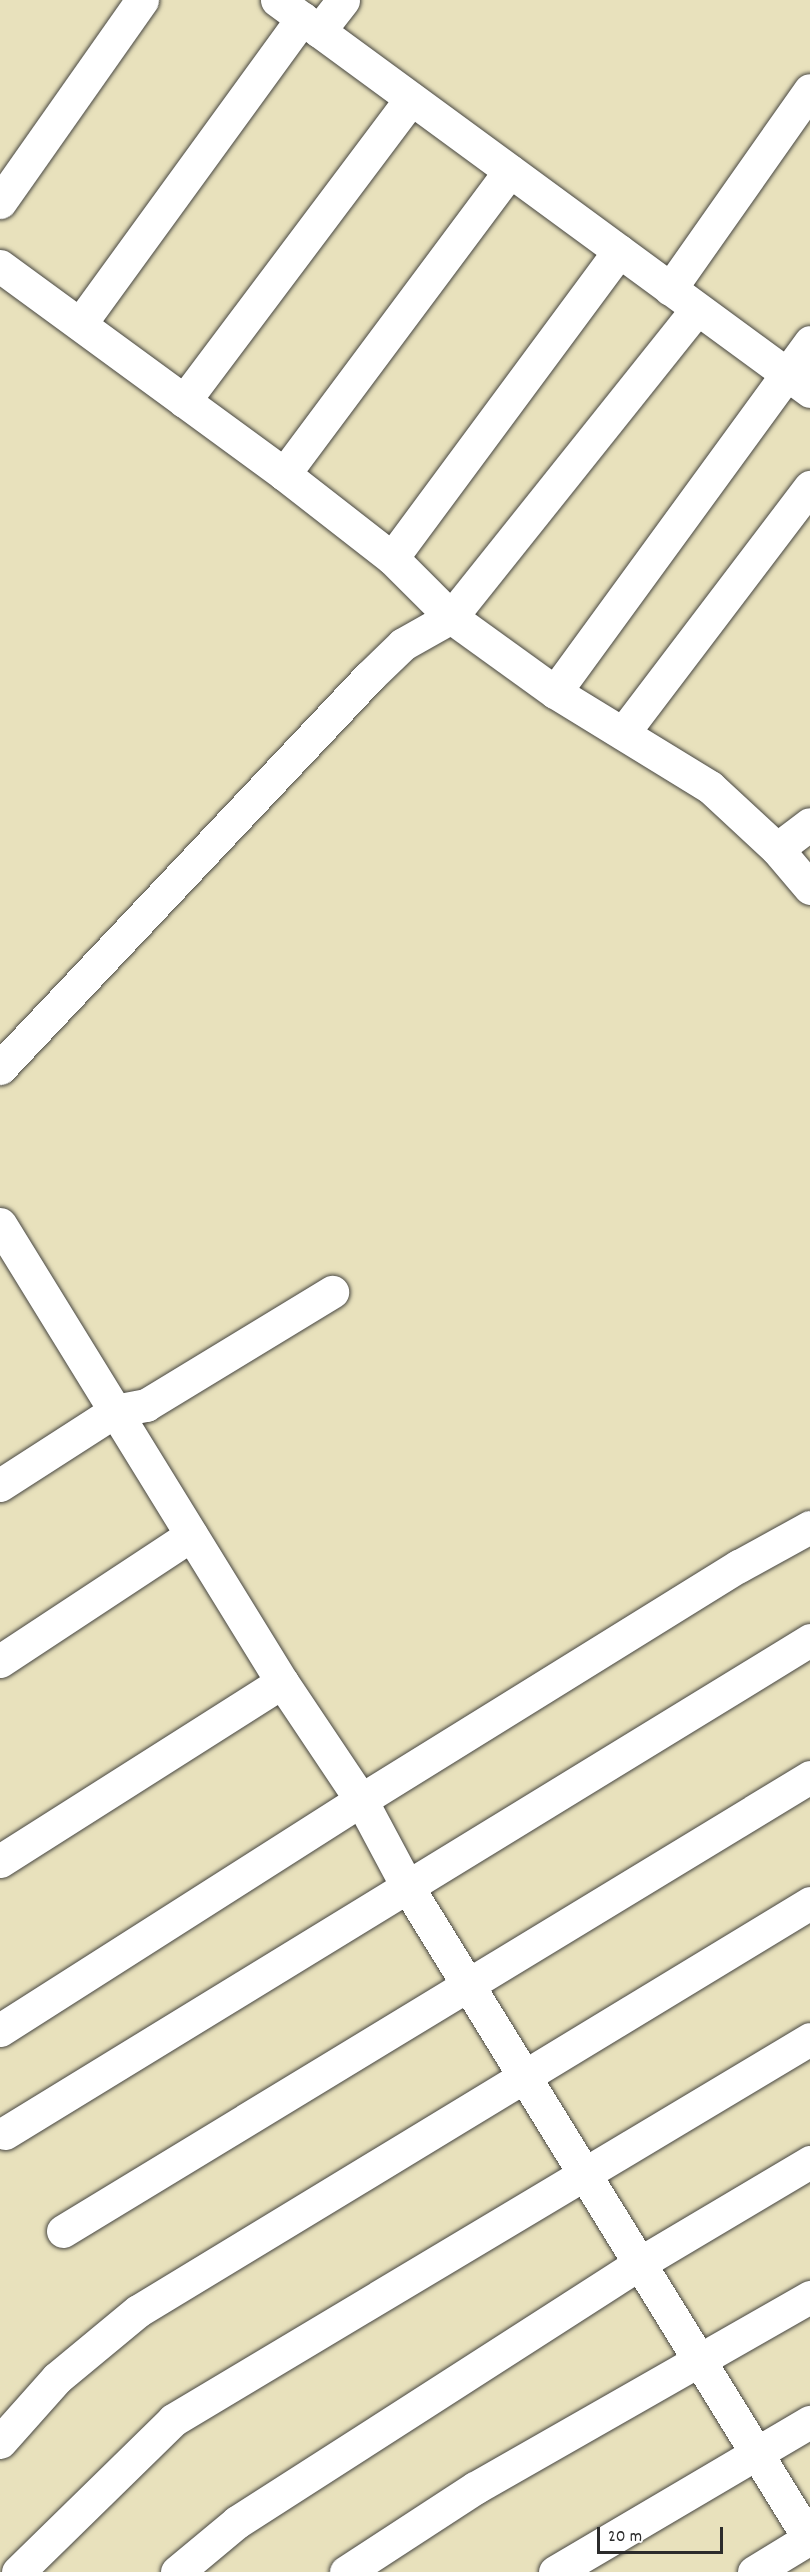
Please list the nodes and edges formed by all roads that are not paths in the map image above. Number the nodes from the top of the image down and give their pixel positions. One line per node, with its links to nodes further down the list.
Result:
1 (142, 0): 7 (street)
2 (342, 0): 3 (street)
3 (299, 16): 5 (street); 12 (street)
4 (810, 90): 10 (street)
5 (411, 99): 6 (street); 15 (street)
6 (510, 171): 8 (street); 16 (street)
7 (0, 202)
8 (619, 251): 10 (street); 18 (street)
9 (0, 266): 12 (street)
10 (670, 289): 11 (street)
11 (698, 309): 14 (street); 19 (street)
12 (80, 324): 15 (street)
13 (810, 342): 14 (street)
14 (798, 382): 20 (street)
15 (184, 401): 16 (street)
16 (284, 474): 18 (street)
17 (810, 487): 21 (street)
18 (392, 558): 19 (street)
19 (451, 617): 20 (street); 25 (street)
20 (555, 692): 21 (street)
21 (623, 733): 23 (street)
22 (810, 824): 23 (street)
23 (777, 849): 24 (street)
24 (810, 888)
25 (0, 1068)
26 (0, 1224): 28 (street)
27 (332, 1292): 28 (street)
28 (115, 1412): 29 (street); 31 (street)
29 (0, 1485)
30 (810, 1527): 36 (street)
31 (191, 1535): 33 (street); 34 (street)
32 (810, 1640): 38 (street)
33 (0, 1661)
34 (282, 1682): 36 (street); 37 (street)
35 (810, 1777): 40 (street)
36 (361, 1800): 38 (street); 41 (street)
37 (0, 1861)
38 (407, 1886): 40 (street); 44 (street)
39 (810, 1903): 43 (street)
40 (468, 1985): 43 (street); 47 (street)
41 (0, 2030)
42 (810, 2039): 46 (street)
43 (524, 2076): 46 (street); 52 (street)
44 (5, 2133)
45 (810, 2162): 48 (street)
46 (586, 2173): 48 (street); 55 (street)
47 (63, 2230)
48 (640, 2263): 50 (street); 56 (street)
49 (810, 2297): 50 (street)
50 (698, 2359): 53 (street); 57 (street)
51 (810, 2422): 53 (street)
52 (0, 2442)
53 (755, 2452): 54 (street); 58 (street)
54 (810, 2539): 59 (street)
55 (18, 2572)
56 (177, 2572)
57 (346, 2572)
58 (555, 2572)
59 (754, 2572)

